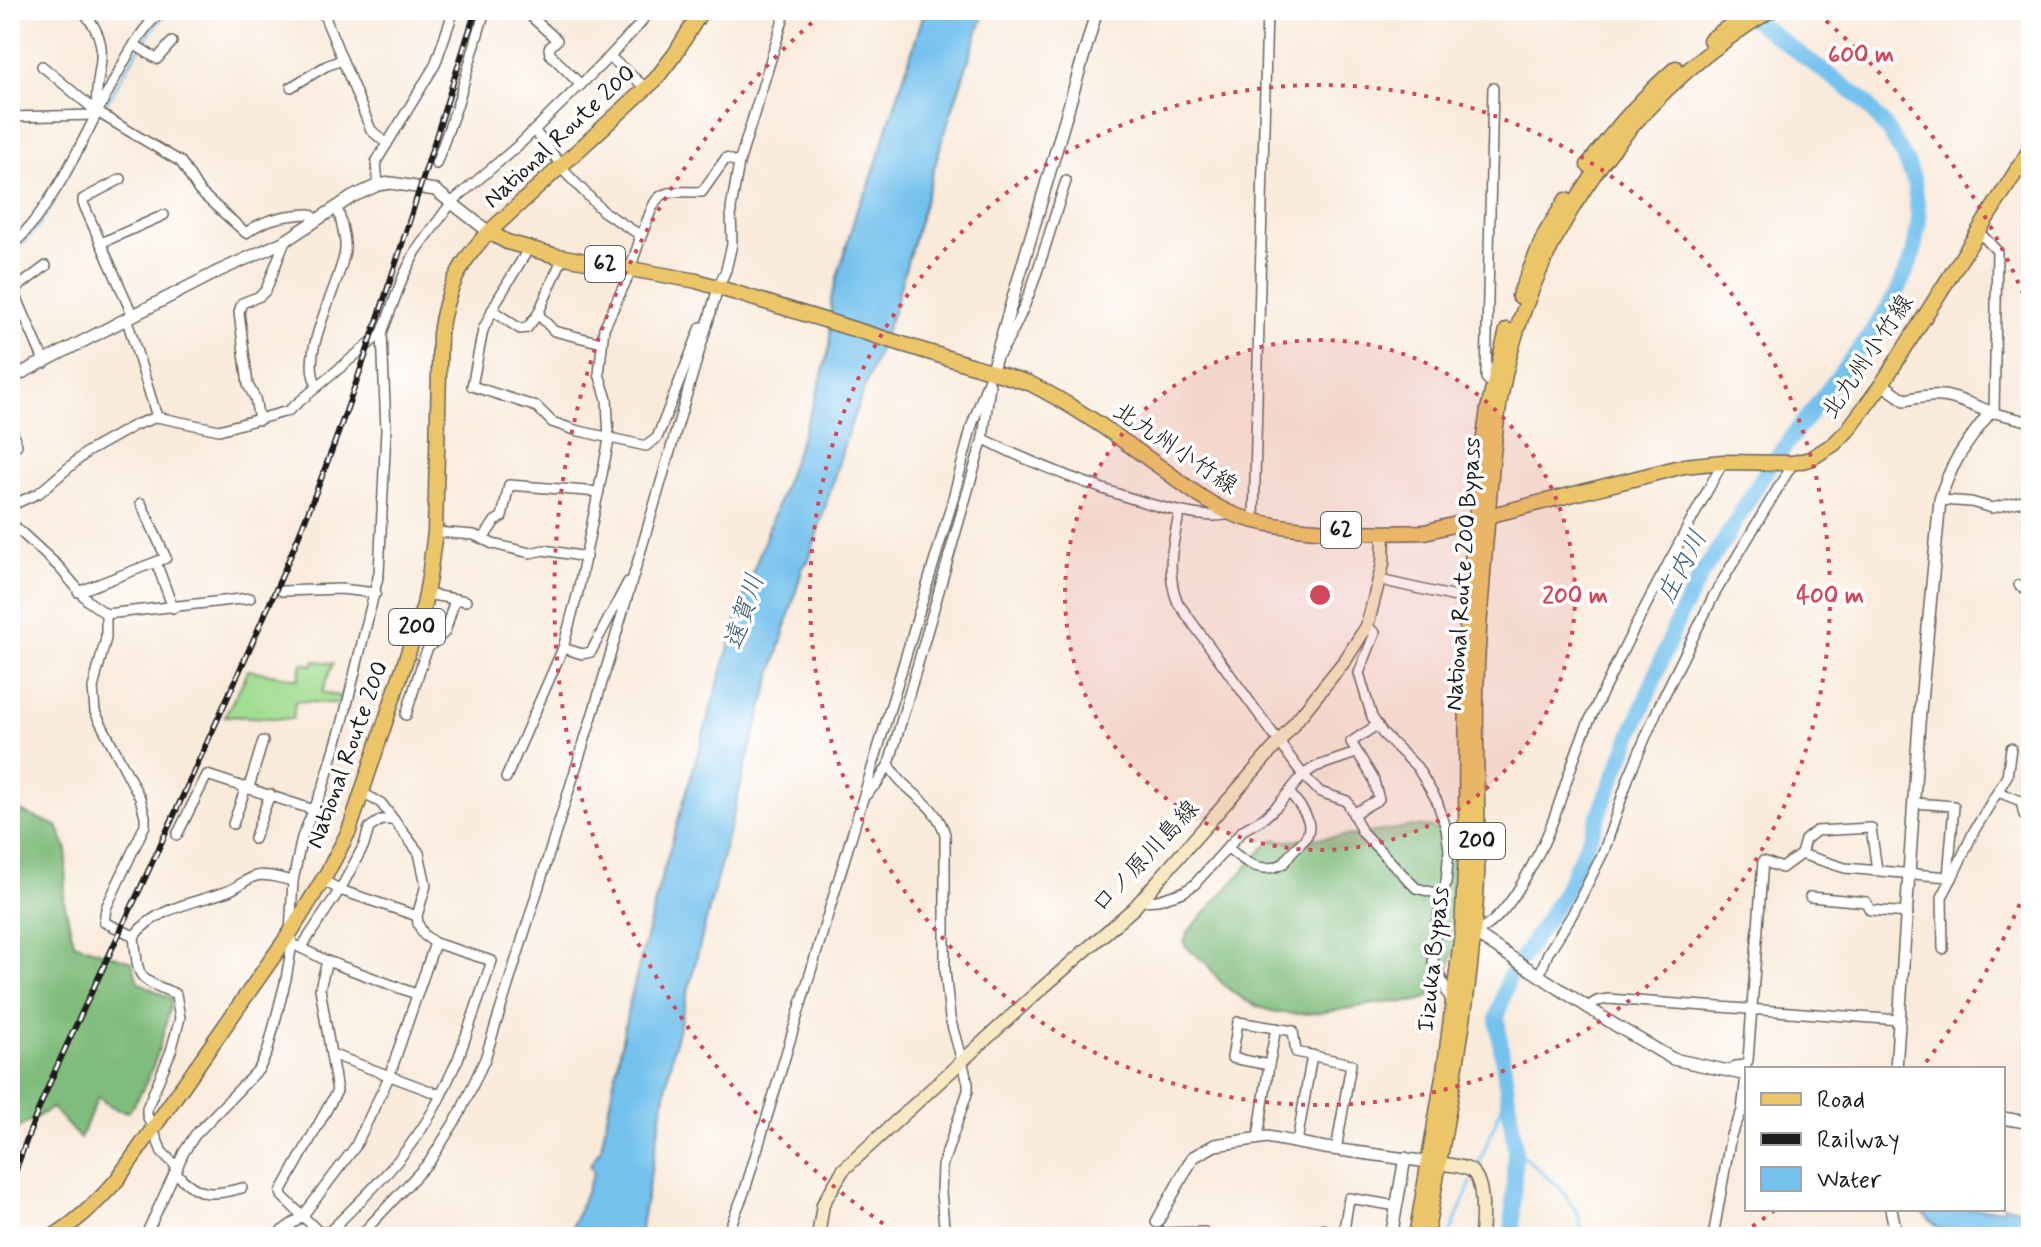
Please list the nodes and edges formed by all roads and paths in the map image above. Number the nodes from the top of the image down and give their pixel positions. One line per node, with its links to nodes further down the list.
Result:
1 (82, 10): 24 (street)
2 (163, 10): 16 (street)
3 (322, 10): 18 (street)
4 (454, 10): 27 (street)
5 (485, 10): 30 (street)
6 (524, 10): 20 (street)
7 (648, 10): 17 (street)
8 (702, 10): 22 (main road, National Route 200 / 200)
9 (786, 10): 29 (street)
10 (1097, 10): 59 (street)
11 (1267, 10): 81 (street)
12 (1752, 10): 14 (main road, Iizuka Bypass / 200)
13 (1771, 10): 14 (main road, National Route 200 Bypass / 200)
14 (1730, 31): 62 (main road, Iizuka Bypass / 200); 82 (main road, National Route 200 Bypass / 200)
15 (172, 42): 16 (street)
16 (135, 45): 24 (street)
17 (610, 57): 20 (street); 22 (street)
18 (342, 60): 21 (street); 27 (street)
19 (42, 66): 24 (street)
20 (581, 85): 26 (street)
21 (291, 87)
22 (646, 88): 31 (main road, National Route 200 / 200)
23 (1493, 88): 62 (street)
24 (96, 114): 25 (street); 40 (street); 46 (street)
25 (10, 117)
26 (534, 130): 31 (street); 37 (street)
27 (387, 144): 36 (street)
28 (2031, 148): 32 (main road, 北九州小竹線 / 62)
29 (739, 163): 43 (street); 52 (street)
30 (436, 164)
31 (561, 167): 42 (main road, National Route 200 / 200); 43 (street)
32 (2016, 171): 33 (street); 41 (main road, 北九州小竹線 / 62)
33 (2031, 175)
34 (121, 179): 45 (street)
35 (1066, 181): 59 (street)
36 (378, 185): 37 (street); 38 (street)
37 (452, 202): 42 (street); 56 (street)
38 (337, 207): 40 (street); 63 (street)
39 (164, 215): 45 (street)
40 (317, 220): 44 (street)
41 (1978, 231): 61 (main road, 北九州小竹線 / 62); 64 (street)
42 (489, 232): 47 (main road, 北九州小竹線 / 62); 84 (main road, National Route 200 / 200)
43 (640, 239): 50 (street)
44 (285, 241): 55 (street); 66 (street)
45 (101, 243): 55 (street)
46 (10, 248)
47 (529, 248): 48 (main road, 北九州小竹線 / 62); 53 (street)
48 (563, 257): 50 (main road, 北九州小竹線 / 62); 54 (street)
49 (46, 266): 51 (street)
50 (630, 268): 52 (main road, 北九州小竹線 / 62); 57 (street)
51 (11, 289): 58 (street)
52 (719, 290): 59 (main road, 北九州小竹線 / 62); 70 (street); 89 (street)
53 (492, 310): 54 (street); 70 (street)
54 (538, 314): 57 (street)
55 (130, 318): 58 (street); 65 (street)
56 (382, 333): 63 (street); 95 (street)
57 (602, 343): 70 (street)
58 (45, 363): 60 (street)
59 (990, 367): 69 (street); 80 (main road, 北九州小竹線 / 62); 119 (street)
60 (10, 379)
61 (1882, 384): 64 (street); 73 (main road, 北九州小竹線 / 62)
62 (1493, 385): 82 (main road, Iizuka Bypass / 200)
63 (318, 386): 66 (street)
64 (1992, 412): 67 (street); 76 (street)
65 (157, 417): 66 (street); 78 (street)
66 (259, 420)
67 (2031, 422)
68 (10, 425): 71 (street)
69 (983, 438): 79 (street); 111 (street)
70 (609, 440): 74 (street)
71 (17, 445)
72 (1727, 462): 73 (main road, 北九州小竹線 / 62); 82 (main road, 北九州小竹線 / 62); 141 (street)
73 (1793, 463): 147 (street)
74 (599, 492): 86 (street); 87 (street)
75 (2031, 499): 76 (street)
76 (1940, 500): 120 (street)
77 (141, 503): 88 (street)
78 (10, 506)
79 (1180, 511): 80 (street); 108 (street)
80 (1231, 513): 81 (main road, 北九州小竹線 / 62)
81 (1254, 519): 85 (main road, 北九州小竹線 / 62)
82 (1482, 519): 85 (main road, 北九州小竹線 / 62); 99 (main road, Iizuka Bypass / 200); 141 (main road, National Route 200 Bypass / 200)
83 (10, 522): 93 (street)
84 (435, 532): 86 (street); 96 (main road, National Route 200 / 200)
85 (1384, 534): 90 (main road, 口ノ原川島線)
86 (483, 539): 87 (street)
87 (586, 557): 104 (street)
88 (156, 562): 93 (street); 101 (street)
89 (635, 572): 104 (street); 182 (street)
90 (1380, 580): 99 (street); 103 (main road, 口ノ原川島線)
91 (2019, 585): 94 (street)
92 (282, 591): 95 (street)
93 (78, 592): 102 (street)
94 (2031, 592)
95 (376, 593): 121 (street)
96 (426, 594): 98 (street); 117 (main road, National Route 200 / 200)
97 (250, 598): 101 (street)
98 (455, 599): 100 (street); 105 (street)
99 (1469, 600): 141 (main road, Iizuka Bypass / 200)
100 (466, 601)
101 (173, 608): 102 (street)
102 (106, 614): 142 (street)
103 (1367, 626): 106 (street); 108 (main road, 口ノ原川島線)
104 (563, 648): 113 (street)
105 (406, 715)
106 (1377, 725): 110 (street); 136 (street)
107 (263, 741): 114 (street)
108 (1280, 741): 112 (street); 138 (main road, 口ノ原川島線)
109 (2011, 748): 116 (street)
110 (1356, 753): 112 (street); 122 (street)
111 (889, 764): 119 (street); 156 (street)
112 (1303, 775): 115 (street); 122 (street)
113 (506, 778)
114 (247, 787): 118 (street); 125 (street); 126 (street)
115 (1289, 792): 128 (street); 128 (street)
116 (1998, 792): 123 (street); 132 (street)
117 (362, 793): 124 (street); 133 (main road, National Route 200 / 200)
118 (270, 794): 121 (street); 127 (street)
119 (862, 800): 183 (street)
120 (1915, 803): 131 (street); 132 (street)
121 (314, 810): 134 (street)
122 (1353, 814): 136 (street)
123 (2024, 815)
124 (394, 820): 135 (street); 140 (street)
125 (233, 824)
126 (177, 835)
127 (254, 839)
128 (1227, 847): 138 (street)
129 (1801, 854): 130 (street); 130 (street); 151 (street)
130 (1877, 870): 131 (street)
131 (1911, 873): 132 (street); 139 (street)
132 (1950, 877): 145 (street)
133 (323, 880): 135 (street); 143 (main road, National Route 200 / 200)
134 (293, 881): 142 (street); 143 (street)
135 (340, 890): 140 (street); 143 (street)
136 (1443, 895): 149 (street)
137 (1810, 897): 139 (street)
138 (1140, 901): 156 (main road, 口ノ原川島線)
139 (1908, 913): 152 (street)
140 (417, 916): 144 (street)
141 (1468, 932): 147 (street); 149 (main road, Iizuka Bypass / 200); 171 (main road, National Route 200 Bypass / 200)
142 (134, 936): 166 (street)
143 (294, 942): 146 (street); 166 (main road, National Route 200 / 200); 172 (street)
144 (435, 943): 148 (street); 163 (street)
145 (1943, 949)
146 (327, 961): 148 (street); 154 (street)
147 (1538, 975): 150 (street)
148 (416, 994): 161 (street)
149 (1453, 1005): 171 (main road, Iizuka Bypass / 200)
150 (1587, 1007): 151 (street); 159 (street)
151 (1751, 1009): 152 (street); 159 (street)
152 (1900, 1020): 158 (street)
153 (1276, 1028): 155 (street); 157 (street); 157 (street)
154 (331, 1054): 161 (street); 176 (street)
155 (1312, 1055): 168 (street); 169 (street)
156 (963, 1061): 184 (main road, 口ノ原川島線); 185 (street)
157 (1269, 1065): 167 (street)
158 (1896, 1067)
159 (1729, 1072): 160 (street)
160 (1745, 1075)
161 (389, 1077): 163 (street); 176 (street)
162 (1745, 1089): 192 (street)
163 (441, 1095): 176 (street)
164 (2005, 1118): 165 (street)
165 (2031, 1123)
166 (152, 1131): 172 (street); 179 (main road, National Route 200 / 200)
167 (1258, 1138): 168 (street); 177 (street)
168 (1297, 1142): 169 (street)
169 (1336, 1150): 170 (street)
170 (1405, 1158): 171 (street); 174 (street)
171 (1433, 1162): 189 (main road, Iizuka Bypass / 200); 190 (main road, National Route 200 Bypass / 200); 191 (main road)
172 (177, 1170): 173 (street); 180 (street)
173 (242, 1188)
174 (1397, 1206): 178 (street); 188 (street)
175 (1891, 1211): 193 (street)
176 (302, 1217): 181 (street)
177 (1160, 1230): 186 (street)
178 (1343, 1235): 187 (street)
179 (52, 1237)
180 (145, 1237)
181 (273, 1237)
182 (359, 1237)
183 (726, 1237)
184 (818, 1237)
185 (945, 1237)
186 (1205, 1237)
187 (1278, 1237)
188 (1391, 1237)
189 (1416, 1237)
190 (1426, 1237)
191 (1481, 1237)
192 (1713, 1237)
193 (1897, 1237)

